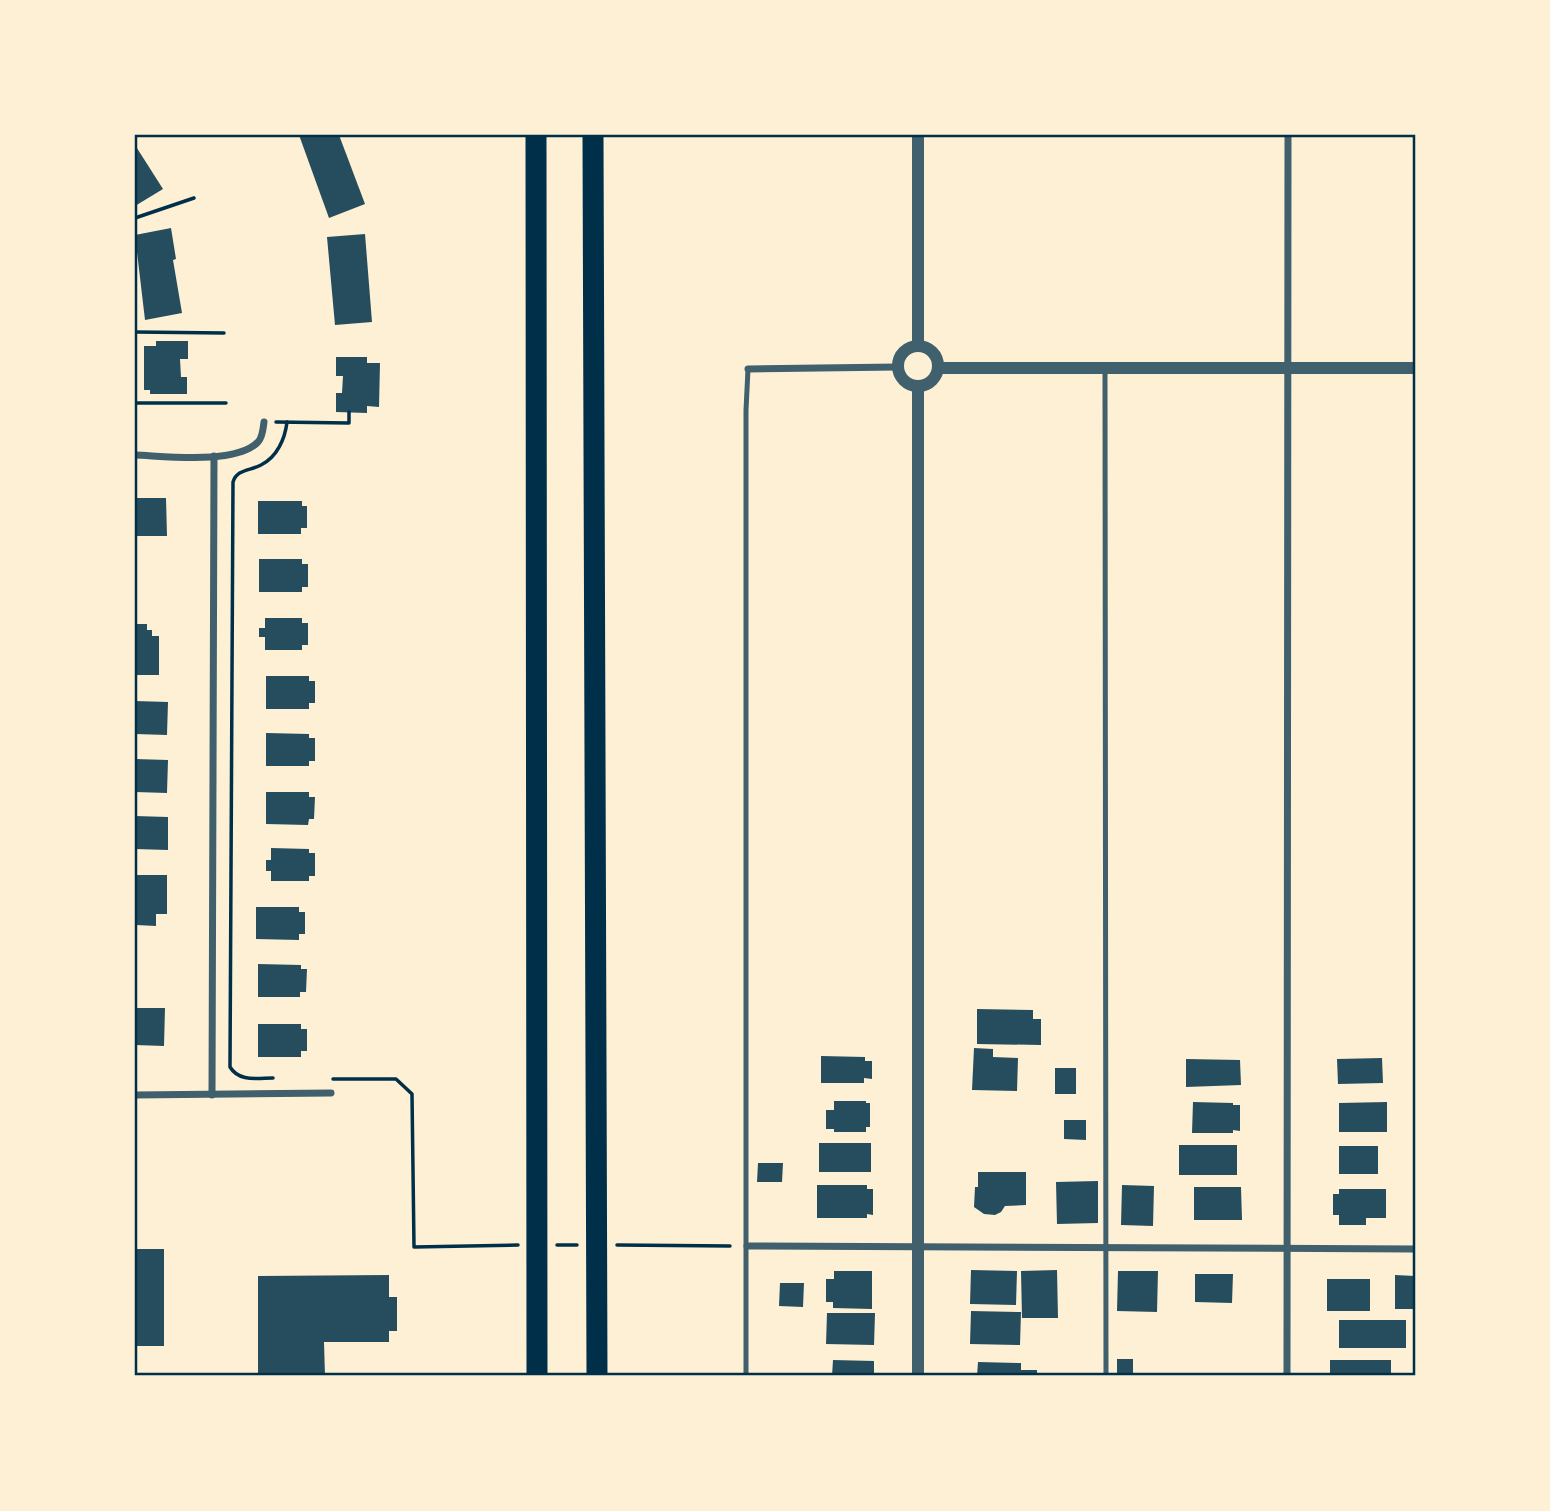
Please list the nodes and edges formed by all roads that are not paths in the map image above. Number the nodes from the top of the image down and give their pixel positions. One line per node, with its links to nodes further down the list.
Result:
1 (536, 135): 24 (highway)
2 (593, 135): 25 (highway)
3 (918, 135): 5 (street)
4 (1289, 135): 8 (street)
5 (918, 346): 6 (street); 7 (street)
6 (897, 367): 10 (street); 12 (street)
7 (938, 368): 11 (street); 12 (street)
8 (1288, 368): 9 (street); 11 (street); 22 (street)
9 (1415, 368)
10 (748, 369): 19 (lane)
11 (1105, 370): 21 (lane)
12 (918, 387): 20 (street)
13 (264, 422): 15 (street)
14 (135, 456): 15 (street)
15 (214, 456): 18 (street)
16 (331, 1093): 18 (street)
17 (135, 1095): 18 (street)
18 (212, 1096)
19 (747, 1246): 20 (street); 26 (lane)
20 (919, 1247): 21 (street); 27 (street)
21 (1105, 1248): 22 (street); 28 (lane)
22 (1288, 1249): 23 (street); 29 (street)
23 (1415, 1249)
24 (537, 1376)
25 (597, 1376)
26 (746, 1376)
27 (918, 1376)
28 (1106, 1376)
29 (1287, 1376)

